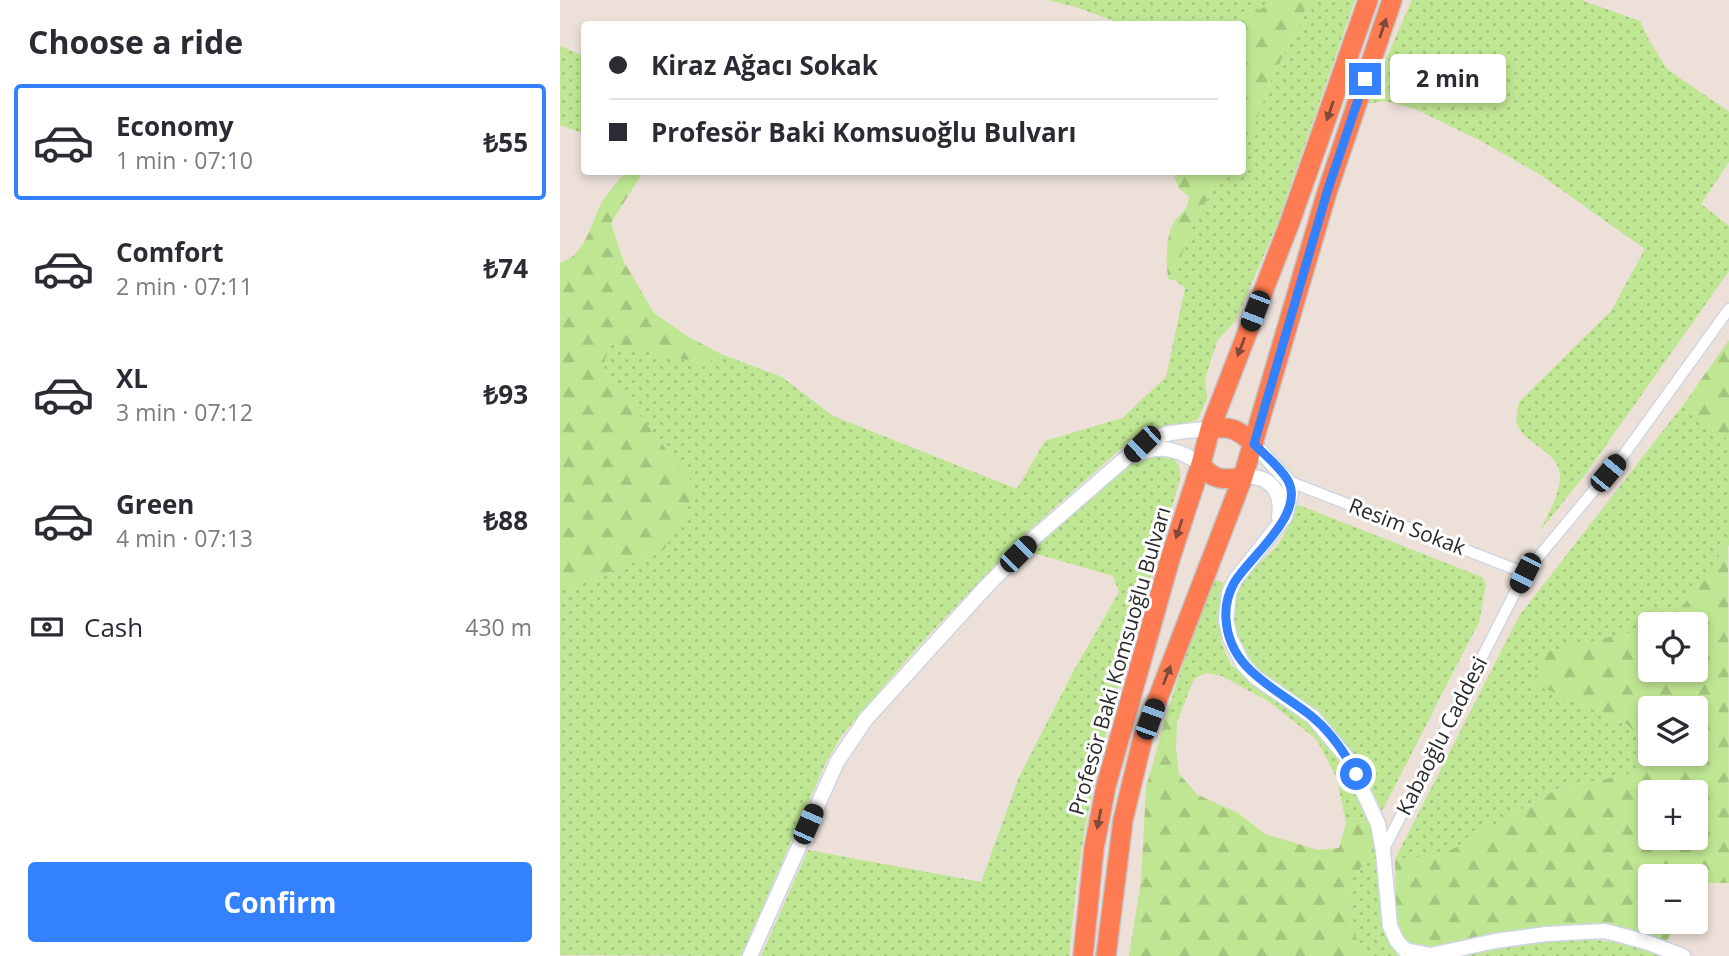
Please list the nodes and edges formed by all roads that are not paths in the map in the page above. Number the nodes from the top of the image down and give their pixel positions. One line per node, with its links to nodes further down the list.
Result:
1 (1368, 0): 4 (highway, one-way to 4)
2 (1392, 0): 5 (highway, one-way to 2)
3 (1729, 309): 11 (street, Kabaoğlu Caddesi)
4 (1210, 429): 5 (highway); 6 (street); 7 (highway)
5 (1254, 444): 8 (highway); 9 (street)
6 (1126, 461): 7 (street); 13 (street)
7 (1201, 464): 8 (highway); 14 (highway, Profesör Baki Komsuoğlu Bulvarı, one-way to 14)
8 (1243, 477): 10 (street); 15 (highway, Profesör Baki Komsuoğlu Bulvarı, one-way to 8)
9 (1288, 481): 10 (street); 11 (street, Resim Sokak)
10 (1275, 532): 12 (street)
11 (1525, 573): 12 (street, Kabaoğlu Caddesi)
12 (1384, 851): 16 (street)
13 (750, 956)
14 (1083, 956)
15 (1106, 956)
16 (1683, 956)

